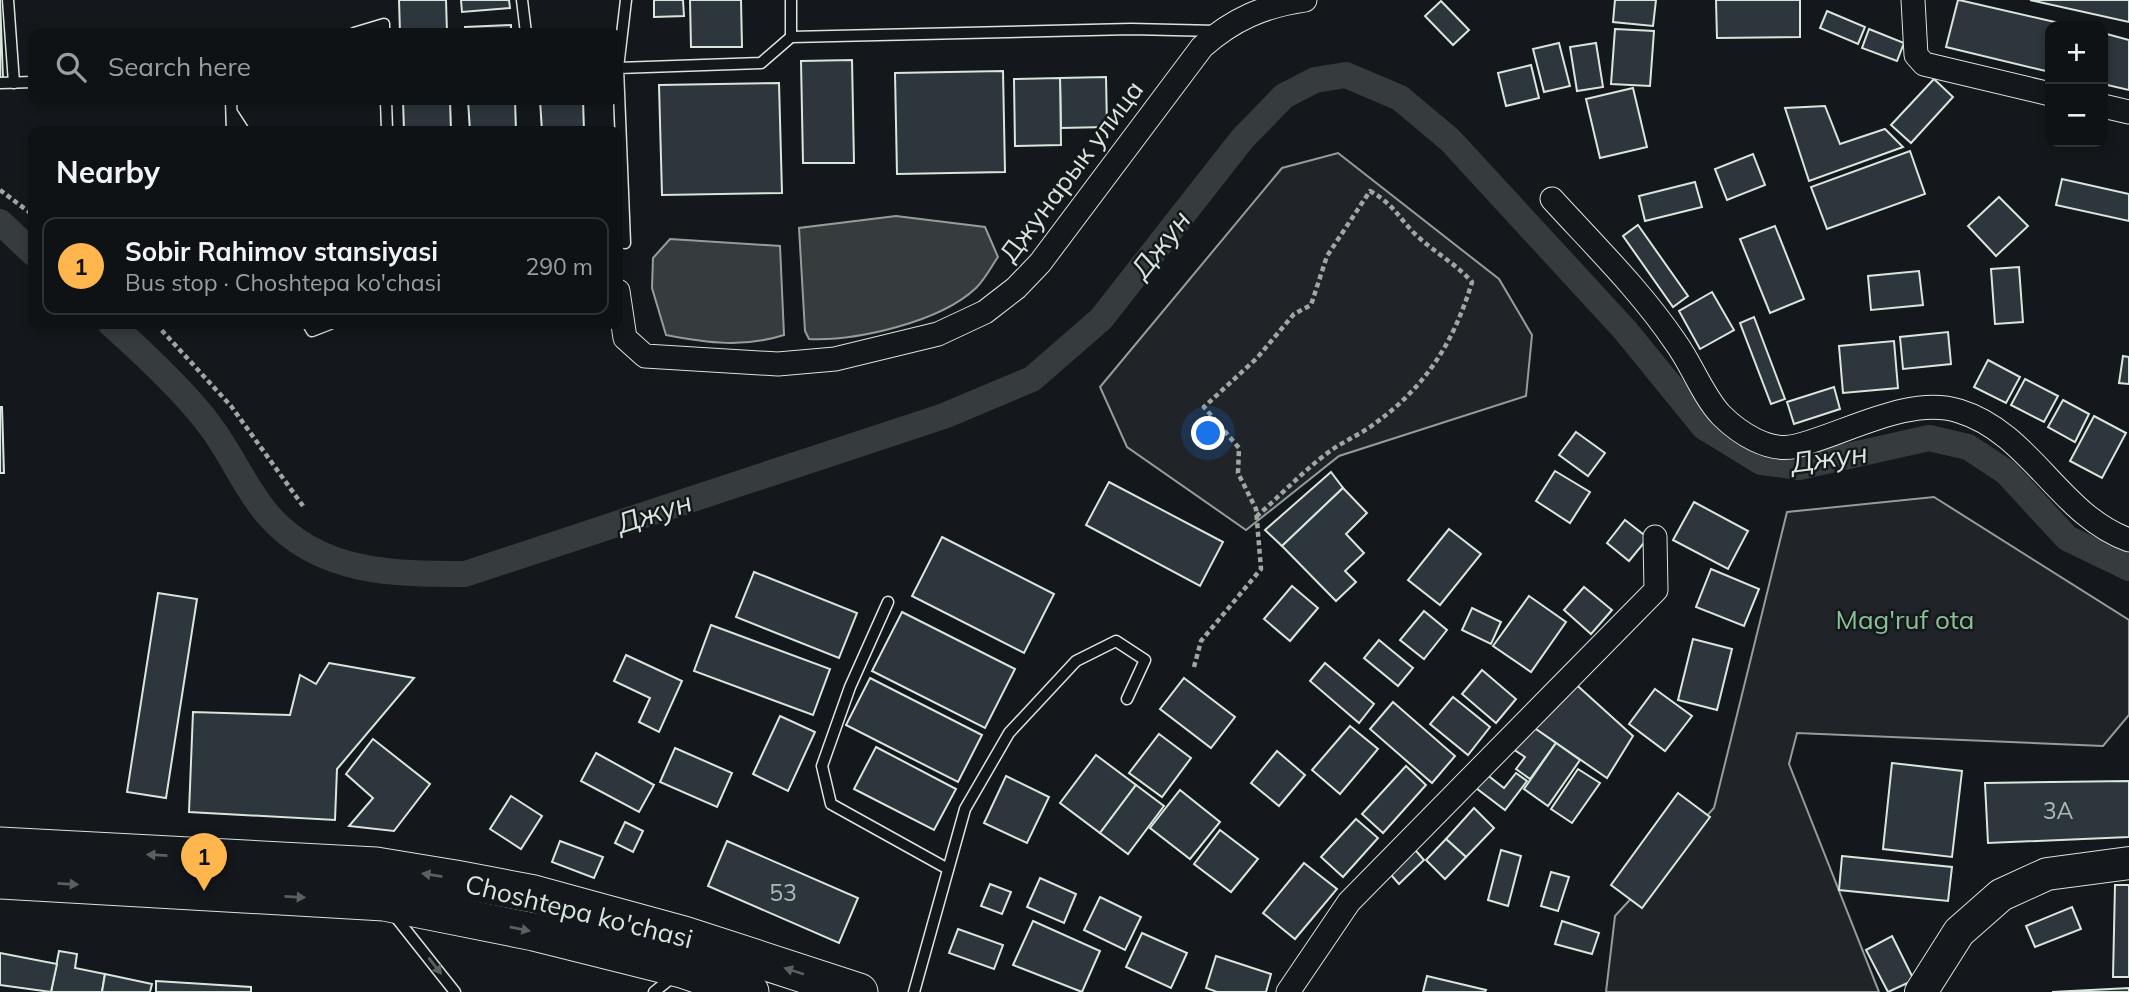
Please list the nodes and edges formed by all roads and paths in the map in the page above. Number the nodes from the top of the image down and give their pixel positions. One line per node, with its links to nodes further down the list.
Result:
1 (8, 0): 16 (lane)
2 (522, 0): 9 (lane)
3 (626, 0): 10 (lane)
4 (791, 0): 12 (lane)
5 (1305, 0): 11 (street, Джунарык улица)
6 (1913, 0): 17 (street)
7 (371, 28): 8 (lane)
8 (384, 28)
9 (525, 28)
10 (622, 28)
11 (1220, 32): 12 (lane); 32 (street, Джунарык улица)
12 (791, 37): 13 (lane)
13 (623, 68)
14 (28, 82): 16 (lane)
15 (0, 83): 16 (lane)
16 (14, 83)
17 (2045, 93)
18 (386, 105): 25 (lane)
19 (619, 105): 26 (lane)
20 (231, 106): 23 (lane); 24 (lane)
21 (2108, 107): 22 (street)
22 (2129, 112)
23 (232, 126)
24 (241, 126)
25 (387, 126)
26 (620, 126)
27 (0, 190): 30 (path)
28 (623, 193): 31 (lane)
29 (1552, 199): 37 (street)
30 (28, 211)
31 (625, 243)
32 (623, 325)
33 (161, 329): 34 (path)
34 (303, 506)
35 (1257, 516): 35 (path); 39 (path)
36 (1654, 537): 52 (street)
37 (2129, 540)
38 (888, 602): 43 (lane)
39 (1194, 667)
40 (1127, 699): 43 (lane)
41 (0, 846): 50 (main road, Choshtepa ko'chasi, one-way to 41)
42 (2129, 863): 53 (street)
43 (948, 869): 51 (lane)
44 (0, 880): 45 (main road, Choshtepa ko'chasi, one-way to 45)
45 (384, 902): 46 (main road, Choshtepa ko'chasi, one-way to 46); 47 (lane, one-way to 47)
46 (682, 969): 48 (lane); 49 (main road, Choshtepa ko'chasi)
47 (456, 992)
48 (654, 992)
49 (750, 992)
50 (859, 992)
51 (914, 992)
52 (1288, 992)
53 (1921, 992)

